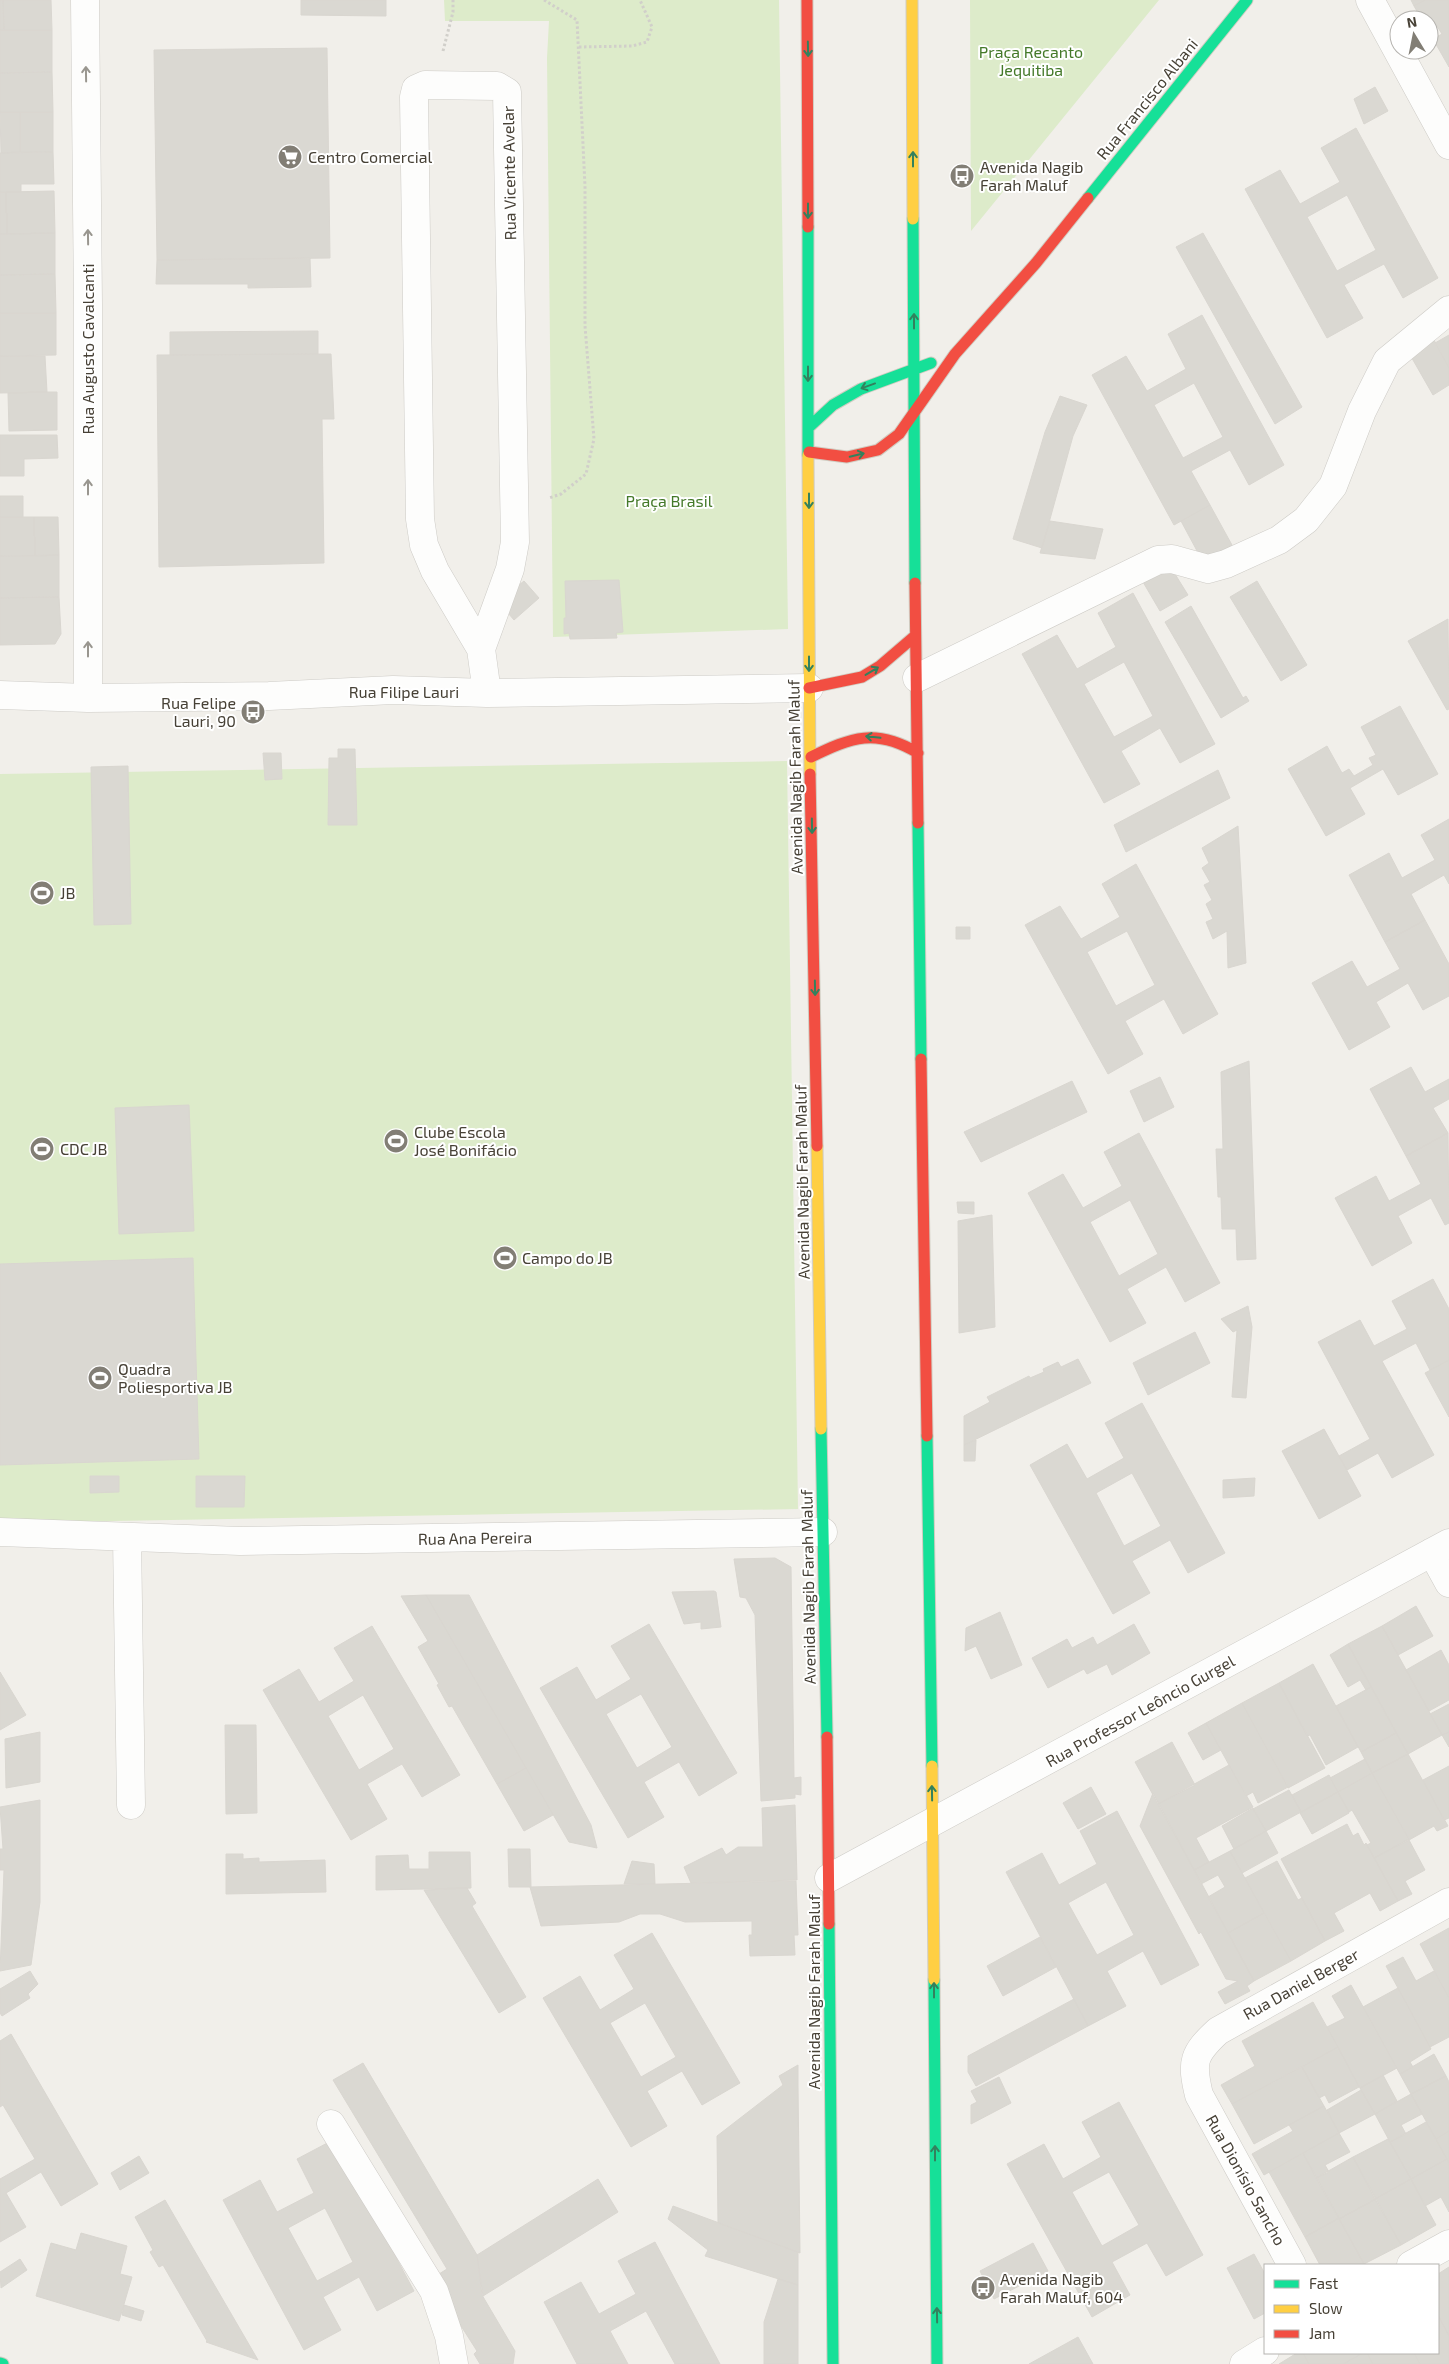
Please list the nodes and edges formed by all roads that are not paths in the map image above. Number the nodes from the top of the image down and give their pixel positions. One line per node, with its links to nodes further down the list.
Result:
1 (85, 0): 19 (street, Rua Augusto Cavalcanti, one-way to 1)
2 (807, 0): 11 (main road, Avenida Nagib Farah Maluf, one-way to 11)
3 (912, 0): 9 (main road, one-way to 3)
4 (1247, 0): 8 (main road, Rua Francisco Albani)
5 (1370, 0): 6 (street)
6 (1449, 145)
7 (1449, 310): 15 (street)
8 (955, 354): 9 (main road, Rua Francisco Albani); 10 (main road, Rua Francisco Albani)
9 (914, 370): 10 (main road); 11 (main road, Rua Francisco Albani, one-way to 11)
10 (915, 411): 12 (main road, Rua Francisco Albani, one-way to 10); 13 (main road)
11 (808, 428): 12 (main road, Avenida Nagib Farah Maluf)
12 (808, 452): 16 (main road, Avenida Nagib Farah Maluf, one-way to 16)
13 (915, 636): 15 (main road); 16 (main road, one-way to 13)
14 (481, 649): 14 (street, Rua Vicente Avelar); 17 (street, Rua Vicente Avelar)
15 (917, 678): 20 (main road)
16 (809, 688): 17 (street, Rua Filipe Lauri); 21 (main road, Avenida Nagib Farah Maluf)
17 (486, 693): 19 (street, Rua Filipe Lauri)
18 (0, 695): 19 (street, Rua Filipe Lauri)
19 (88, 698)
20 (918, 753): 21 (main road, one-way to 21); 28 (main road, one-way to 20)
21 (811, 757): 23 (main road, Avenida Nagib Farah Maluf, one-way to 23)
22 (0, 1532): 24 (street, Rua Ana Pereira)
23 (823, 1532): 24 (street, Rua Ana Pereira); 29 (main road, Avenida Nagib Farah Maluf)
24 (127, 1537): 27 (street)
25 (1440, 1547): 26 (street); 28 (street, Rua Professor Leôncio Gurgel)
26 (1449, 1584)
27 (131, 1805)
28 (932, 1824): 29 (street, Rua Professor Leôncio Gurgel); 39 (main road, one-way to 28)
29 (830, 1878): 38 (main road, Avenida Nagib Farah Maluf)
30 (1449, 1902): 31 (street, Rua Daniel Berger)
31 (1199, 2095): 34 (street, Rua Dionísio Sancho)
32 (331, 2124): 37 (street)
33 (1449, 2244): 35 (street)
34 (1291, 2264)
35 (1413, 2264)
36 (1264, 2352): 40 (street)
37 (454, 2364)
38 (833, 2364)
39 (937, 2364)
40 (1244, 2364)

